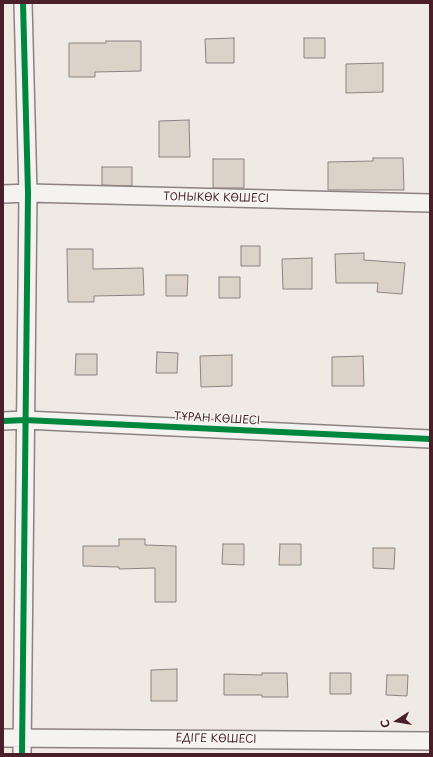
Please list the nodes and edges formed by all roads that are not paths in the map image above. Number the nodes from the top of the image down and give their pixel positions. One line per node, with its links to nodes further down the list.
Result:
1 (22, 3): 2 (street)
2 (28, 193): 3 (street, ТОНЫКӨК КӨШЕСІ); 4 (street, ТОНЫКӨК КӨШЕСІ); 6 (street)
3 (3, 194)
4 (430, 203)
5 (3, 420): 6 (street, ТҰРАН КӨШЕСІ)
6 (25, 420): 7 (street, ТҰРАН КӨШЕСІ); 10 (street)
7 (430, 439)
8 (3, 738): 10 (street, ЕДІГЕ КӨШЕСІ)
9 (430, 741): 10 (street, ЕДІГЕ КӨШЕСІ)
10 (22, 746)

